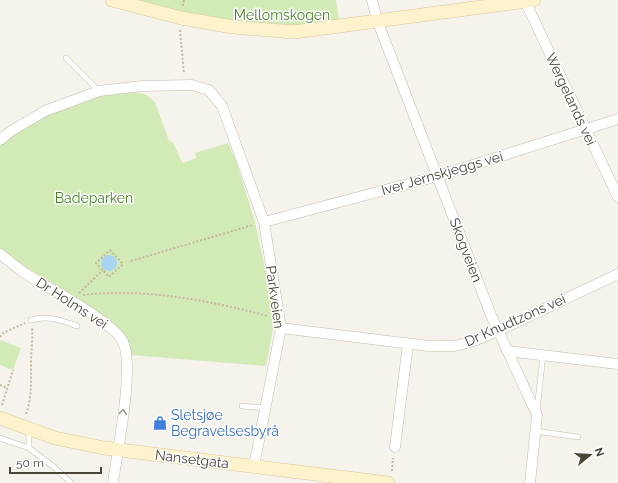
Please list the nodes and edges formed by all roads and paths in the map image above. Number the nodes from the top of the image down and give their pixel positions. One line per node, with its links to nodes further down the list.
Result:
1 (112, 0): 4 (street)
2 (372, 0): 5 (street, Skogveien)
3 (529, 1): 5 (street); 10 (street, Wergelands vei)
4 (181, 18): 5 (street); 7 (path)
5 (377, 20): 12 (street, Skogveien)
6 (66, 58): 8 (lane)
7 (186, 85): 8 (street); 14 (street)
8 (99, 91): 11 (street)
9 (618, 118): 10 (street, Iver Jernskjeggs vei)
10 (585, 130): 12 (street, Iver Jernskjeggs vei); 13 (street, Wergelands vei)
11 (0, 140)
12 (438, 176): 14 (street, Iver Jernskjeggs vei); 22 (street, Skogveien)
13 (618, 197)
14 (264, 222): 16 (path); 20 (street, Parkveien)
15 (0, 254): 43 (street, Dr Holms vei, one-way to 15)
16 (130, 261)
17 (103, 270): 17 (path); 20 (path)
18 (618, 274): 22 (street, Dr Knudtzons vei)
19 (31, 320): 21 (lane); 23 (path); 34 (path)
20 (281, 325): 24 (street, Dr Knudtzons vei); 33 (street, Parkveien)
21 (77, 326)
22 (498, 331): 24 (street, Dr Knudtzons vei); 25 (street, Skogveien)
23 (0, 337)
24 (408, 344): 41 (street)
25 (507, 351): 26 (street); 35 (street, Skogveien)
26 (543, 355): 27 (street); 35 (lane)
27 (618, 364)
28 (13, 370): 30 (path)
29 (0, 385): 30 (path)
30 (7, 388): 31 (path)
31 (2, 405)
32 (242, 406): 33 (lane)
33 (266, 408): 44 (street, Parkveien)
34 (26, 414)
35 (537, 415): 38 (street)
36 (0, 418): 37 (street, Nansetgata)
37 (29, 428): 42 (lane); 43 (street, Nansetgata)
38 (535, 431): 39 (lane); 48 (street)
39 (578, 437)
40 (0, 438): 42 (lane)
41 (395, 447): 45 (path)
42 (29, 448): 46 (lane)
43 (118, 451): 44 (street, Nansetgata); 47 (street, Dr Holms vei)
44 (254, 466): 45 (street, Nansetgata)
45 (390, 480)
46 (71, 483)
47 (114, 483)
48 (530, 483)

